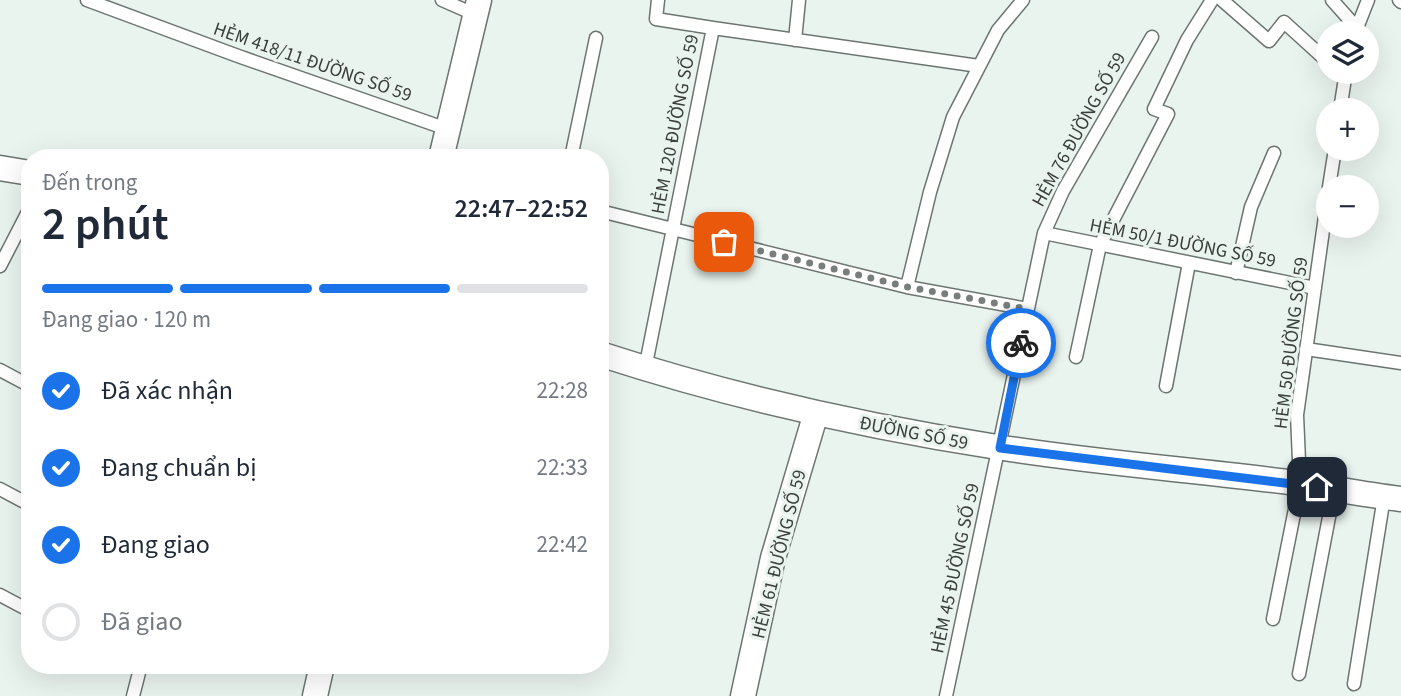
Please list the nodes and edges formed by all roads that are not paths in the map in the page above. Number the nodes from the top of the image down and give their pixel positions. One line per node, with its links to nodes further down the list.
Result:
1 (87, 0): 19 (lane, HẺM 418/11 ĐƯỜNG SỐ 59)
2 (442, 0): 10 (lane)
3 (658, 0): 13 (lane, HẺM 120 ĐƯỜNG SỐ 59)
4 (799, 0): 16 (lane)
5 (1023, 0): 18 (lane)
6 (1212, 0): 30 (lane)
7 (1222, 0): 17 (lane)
8 (1332, 0): 11 (lane)
9 (1368, 0): 12 (lane)
10 (478, 7): 19 (street)
11 (1348, 21)
12 (1359, 21)
13 (713, 27): 16 (lane, HẺM 120 ĐƯỜNG SỐ 59); 27 (lane, HẺM 120 ĐƯỜNG SỐ 59)
14 (1152, 37): 28 (lane, HẺM 76 ĐƯỜNG SỐ 59)
15 (596, 38): 21 (lane)
16 (795, 40): 18 (lane, HẺM 120 ĐƯỜNG SỐ 59)
17 (1316, 51)
18 (979, 66): 34 (lane)
19 (447, 129): 20 (street)
20 (443, 149)
21 (573, 149)
22 (1274, 153): 33 (lane)
23 (0, 168): 24 (street)
24 (21, 172)
25 (609, 213): 27 (lane, HẺM 120 ĐƯỜNG SỐ 59)
26 (21, 225): 32 (lane)
27 (672, 229): 34 (lane); 41 (lane, HẺM 120 ĐƯỜNG SỐ 59)
28 (1044, 233): 30 (lane, HẺM 50/1 ĐƯỜNG SỐ 59); 36 (lane, HẺM 76 ĐƯỜNG SỐ 59)
29 (1322, 238): 35 (lane, HẺM 50 ĐƯỜNG SỐ 59)
30 (1100, 244): 31 (lane, HẺM 50/1 ĐƯỜNG SỐ 59); 38 (lane)
31 (1189, 263): 33 (lane, HẺM 50/1 ĐƯỜNG SỐ 59); 44 (lane)
32 (0, 266)
33 (1236, 273): 35 (lane, HẺM 50/1 ĐƯỜNG SỐ 59)
34 (907, 287): 36 (lane)
35 (1315, 288): 37 (lane, HẺM 50 ĐƯỜNG SỐ 59)
36 (1028, 309): 46 (lane, HẺM 76 ĐƯỜNG SỐ 59)
37 (1306, 349): 40 (lane); 47 (lane, HẺM 50 ĐƯỜNG SỐ 59)
38 (1076, 357)
39 (609, 358): 41 (street, ĐƯỜNG SỐ 59)
40 (1401, 363)
41 (645, 369): 45 (street, ĐƯỜNG SỐ 59)
42 (0, 370): 43 (lane)
43 (21, 381)
44 (1166, 386)
45 (816, 413): 46 (street, ĐƯỜNG SỐ 59); 61 (street, HẺM 61 ĐƯỜNG SỐ 59)
46 (1000, 448): 47 (street, ĐƯỜNG SỐ 59); 62 (lane, HẺM 45 ĐƯỜNG SỐ 59)
47 (1300, 484): 49 (street, ĐƯỜNG SỐ 59); 54 (lane, HẺM 50 ĐƯỜNG SỐ 59)
48 (0, 489): 51 (lane)
49 (1334, 491): 50 (street, ĐƯỜNG SỐ 59); 57 (lane)
50 (1393, 498): 58 (lane)
51 (21, 500)
52 (0, 595): 53 (lane)
53 (21, 606)
54 (1273, 620)
55 (139, 674): 59 (lane)
56 (320, 674): 60 (street)
57 (1299, 674)
58 (1354, 684)
59 (133, 696)
60 (315, 696)
61 (743, 696)
62 (946, 696)

